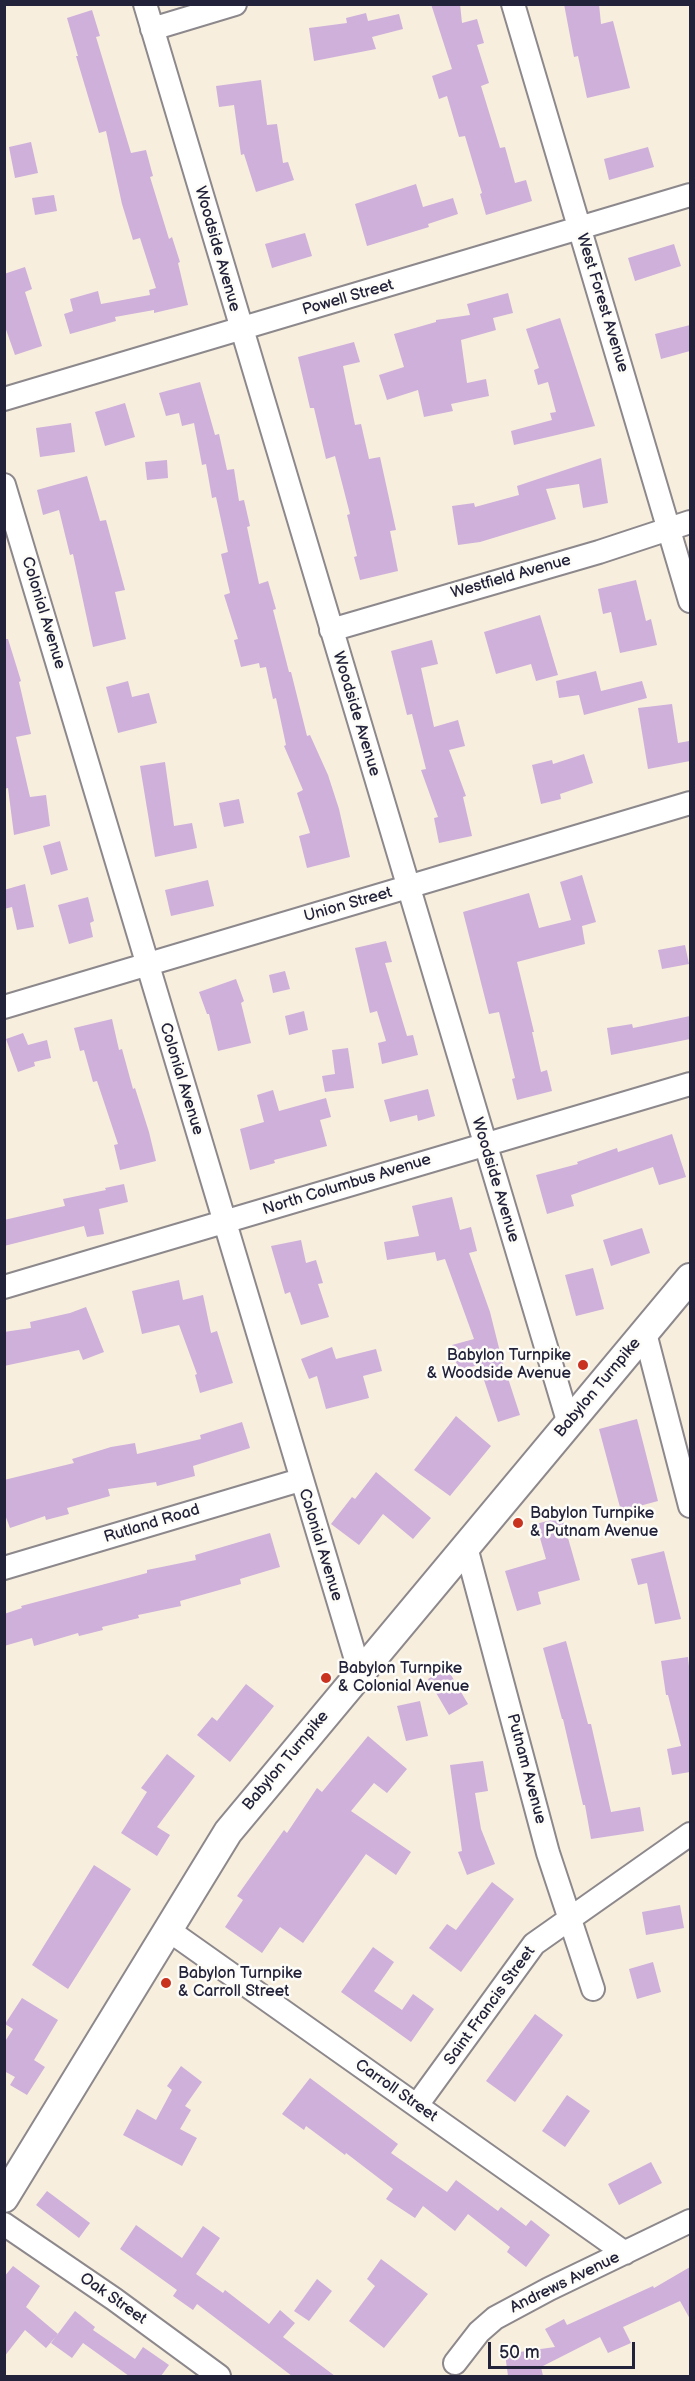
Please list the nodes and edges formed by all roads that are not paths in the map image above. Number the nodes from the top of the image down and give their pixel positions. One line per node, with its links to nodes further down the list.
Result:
1 (145, 4): 4 (street, Woodside Avenue)
2 (235, 4): 4 (street)
3 (513, 4): 6 (street, West Forest Avenue)
4 (152, 29): 7 (street, Woodside Avenue)
5 (690, 195): 6 (street, Powell Street)
6 (580, 229): 7 (street, Powell Street); 10 (street, West Forest Avenue)
7 (241, 329): 8 (street, Powell Street); 12 (street, Woodside Avenue)
8 (4, 399)
9 (4, 485): 15 (street, Colonial Avenue)
10 (680, 525): 11 (street, West Forest Avenue); 12 (street, Westfield Avenue)
11 (690, 601)
12 (331, 630): 14 (street, Woodside Avenue)
13 (690, 803): 14 (street, Union Street)
14 (408, 887): 15 (street, Union Street); 18 (street, Woodside Avenue)
15 (147, 964): 16 (street, Union Street); 19 (street, Colonial Avenue)
16 (4, 1007)
17 (690, 1084): 18 (street, North Columbus Avenue)
18 (484, 1144): 19 (street, North Columbus Avenue); 23 (street, Woodside Avenue)
19 (224, 1222): 21 (street, North Columbus Avenue); 24 (street, Colonial Avenue)
20 (690, 1278): 22 (main road, Babylon Turnpike)
21 (4, 1287)
22 (645, 1333): 23 (main road, Babylon Turnpike); 25 (street)
23 (569, 1424): 26 (main road, Babylon Turnpike)
24 (300, 1480): 27 (street, Rutland Road); 28 (street, Colonial Avenue)
25 (690, 1506)
26 (466, 1547): 28 (main road, Babylon Turnpike); 30 (street, Putnam Avenue)
27 (4, 1568)
28 (360, 1673): 31 (main road, Babylon Turnpike)
29 (690, 1834): 30 (street, Saint Francis Street)
30 (569, 1918): 32 (street, Putnam Avenue); 33 (street, Saint Francis Street)
31 (167, 1929): 33 (street, Carroll Street); 34 (main road, Babylon Turnpike)
32 (593, 1989)
33 (417, 2105): 37 (street, Carroll Street)
34 (4, 2198)
35 (690, 2221): 37 (street, Andrews Avenue)
36 (4, 2224): 39 (street, Oak Street)
37 (625, 2253): 38 (street, Andrews Avenue)
38 (455, 2363)
39 (215, 2375)

